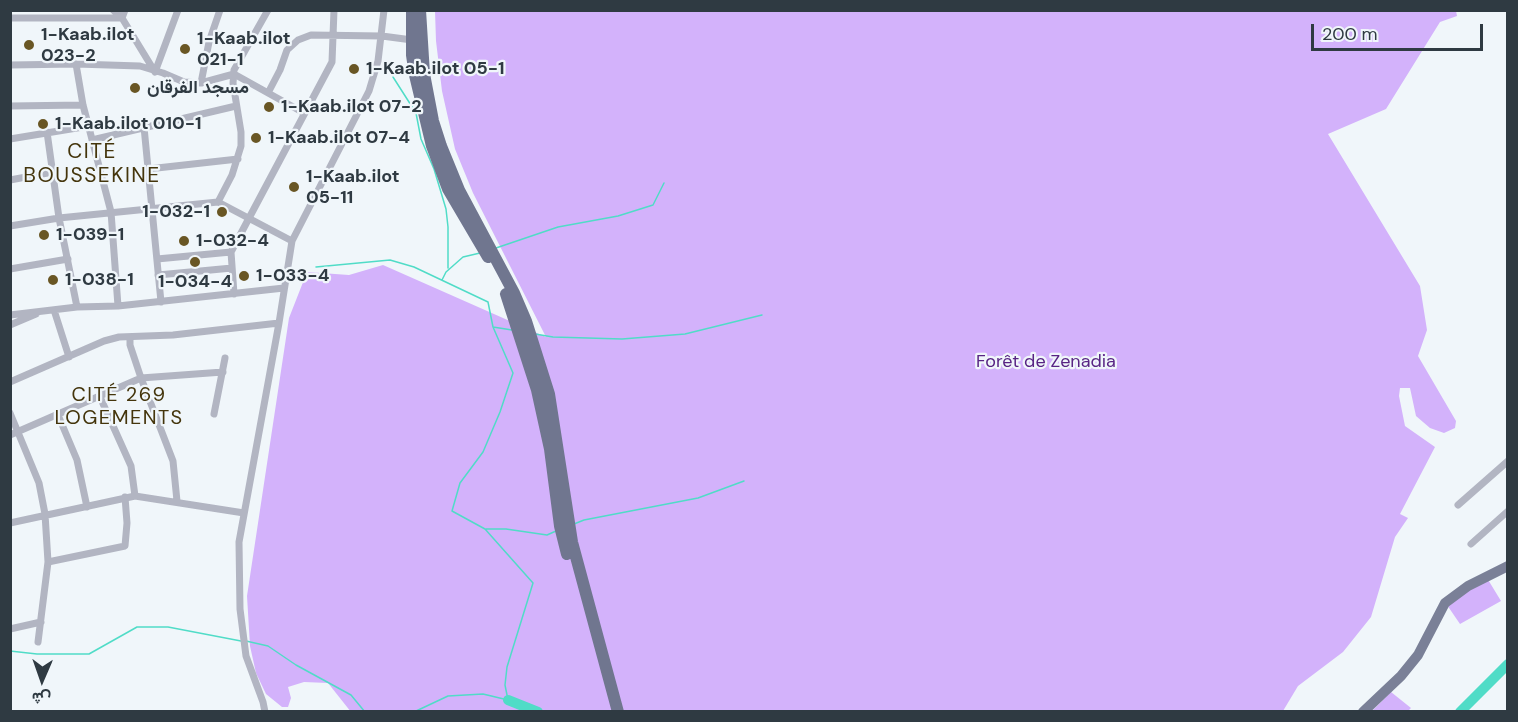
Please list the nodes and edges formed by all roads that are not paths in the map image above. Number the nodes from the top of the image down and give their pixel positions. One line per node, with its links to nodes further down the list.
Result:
1 (113, 10): 9 (street)
2 (178, 10): 16 (street)
3 (220, 10): 18 (street)
4 (268, 10): 17 (street)
5 (334, 10): 11 (street)
6 (384, 10): 12 (street)
7 (412, 10): 13 (highway)
8 (420, 10): 86 (highway)
9 (124, 14): 10 (street); 16 (street)
10 (10, 18)
11 (334, 36): 12 (street); 19 (street); 23 (street)
12 (382, 36): 13 (street); 39 (street)
13 (412, 40): 85 (highway)
14 (76, 64): 15 (street); 16 (street); 20 (street)
15 (10, 65)
16 (155, 72): 18 (street)
17 (234, 74): 18 (street); 19 (street); 22 (street)
18 (201, 82)
19 (268, 93): 23 (street)
20 (83, 105): 21 (street); 24 (street)
21 (10, 106)
22 (236, 106): 25 (street); 29 (street)
23 (304, 112): 37 (street)
24 (89, 126): 26 (street); 28 (street)
25 (144, 127): 28 (street); 30 (street)
26 (47, 132): 27 (street); 31 (street)
27 (10, 139)
28 (92, 140): 35 (street)
29 (238, 159): 30 (street); 33 (street)
30 (148, 169): 34 (street)
31 (53, 172): 32 (street); 36 (street)
32 (10, 180)
33 (218, 202): 34 (street); 37 (street)
34 (152, 209): 35 (street); 42 (street)
35 (111, 212): 36 (street); 49 (street)
36 (59, 218): 38 (street); 41 (street)
37 (249, 219): 39 (street); 40 (street)
38 (10, 226)
39 (292, 241): 46 (street)
40 (231, 252): 42 (street); 43 (street)
41 (68, 259): 44 (street); 50 (street)
42 (157, 259): 45 (street)
43 (232, 268): 45 (street); 47 (street)
44 (10, 269)
45 (158, 275): 48 (street)
46 (284, 288): 47 (street); 54 (street)
47 (234, 294): 48 (street)
48 (161, 302): 49 (street)
49 (118, 306): 50 (street)
50 (77, 307): 51 (street)
51 (54, 310): 52 (street); 57 (street)
52 (44, 311): 53 (street); 55 (street)
53 (10, 315)
54 (279, 323): 56 (street); 75 (street)
55 (10, 325)
56 (130, 338): 57 (street); 60 (street)
57 (69, 357): 61 (street)
58 (225, 358): 59 (street)
59 (222, 372): 60 (street); 64 (street)
60 (141, 378): 62 (street); 71 (street)
61 (10, 382)
62 (100, 397): 65 (street); 69 (street)
63 (10, 413): 66 (street)
64 (214, 414)
65 (58, 415): 66 (street); 73 (street)
66 (18, 432): 67 (street); 76 (street)
67 (10, 435)
68 (1508, 461): 72 (street)
69 (135, 496): 70 (street); 71 (street)
70 (126, 498): 73 (street); 79 (street)
71 (177, 501): 75 (street)
72 (1458, 505)
73 (87, 507): 76 (street)
74 (1508, 511): 78 (street)
75 (244, 513): 84 (street)
76 (45, 514): 77 (street); 79 (street)
77 (10, 523)
78 (1471, 544)
79 (48, 562): 81 (street)
80 (1508, 566): 87 (main road)
81 (41, 622): 82 (street); 83 (street)
82 (10, 629)
83 (38, 642)
84 (265, 711)
85 (609, 711)
86 (618, 711)
87 (1363, 711)

